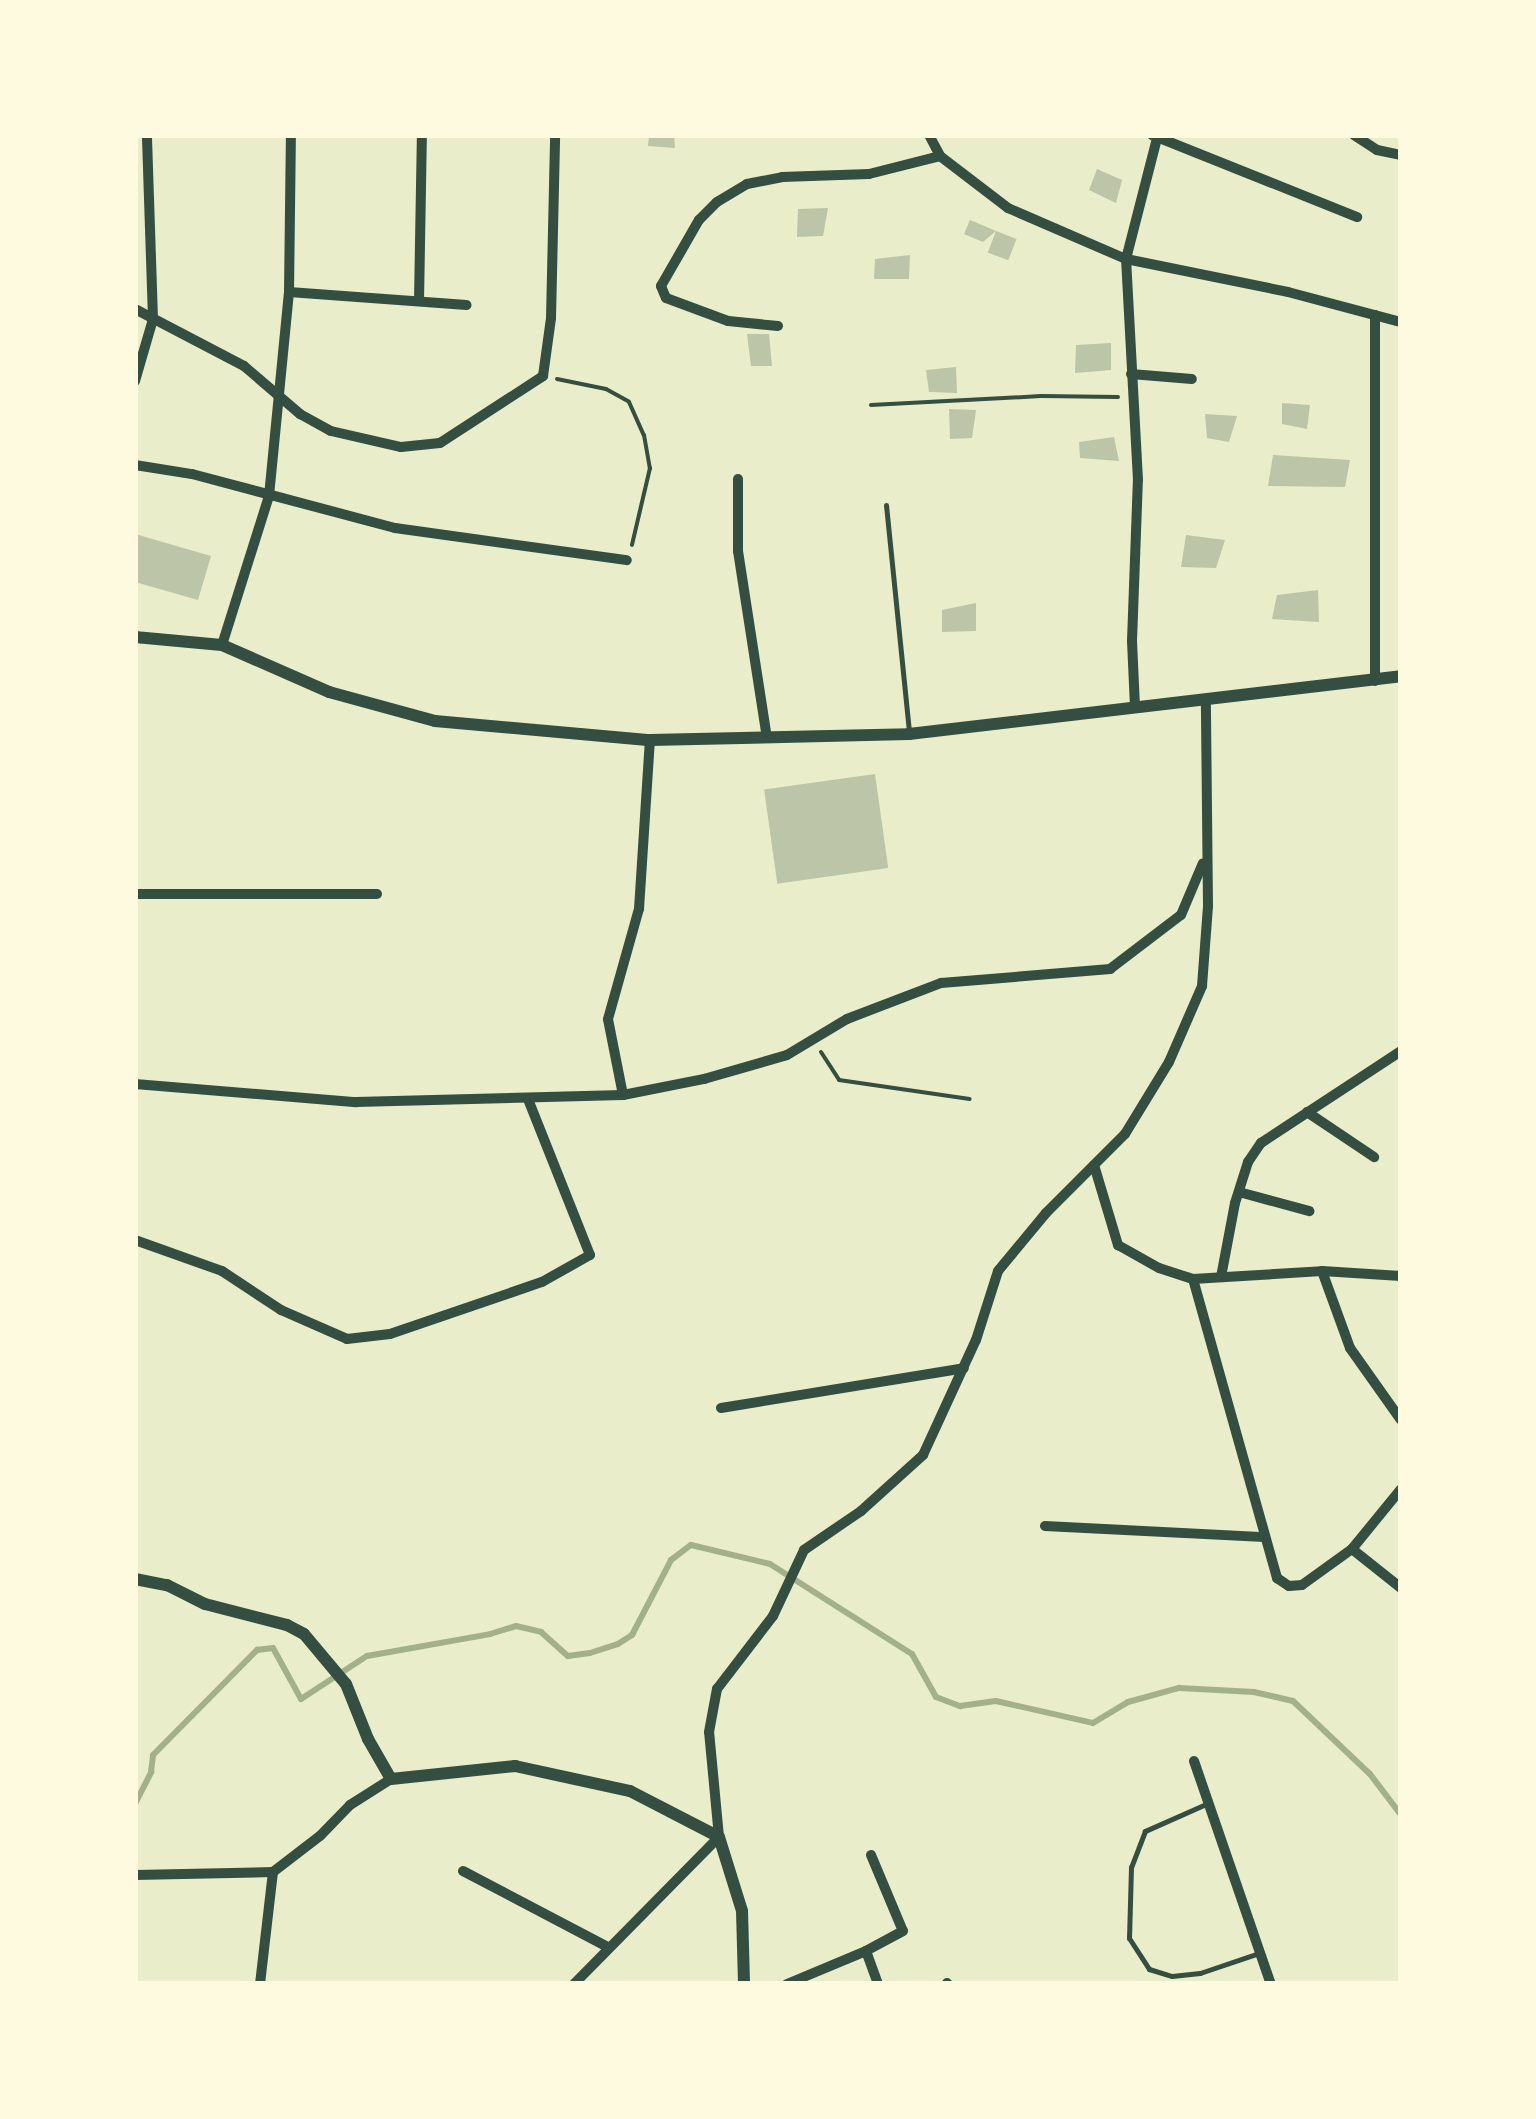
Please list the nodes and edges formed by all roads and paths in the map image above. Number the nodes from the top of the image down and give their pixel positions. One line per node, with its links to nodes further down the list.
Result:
1 (147, 135): 17 (street)
2 (291, 135): 12 (street)
3 (422, 135): 13 (street)
4 (556, 135): 21 (street)
5 (929, 135): 8 (street)
6 (1354, 135): 9 (street)
7 (1154, 136): 10 (street); 11 (street)
8 (940, 156): 11 (street); 19 (street)
9 (1401, 156)
10 (1357, 217)
11 (1126, 260): 16 (street); 20 (street)
12 (289, 292): 13 (street); 24 (street)
13 (418, 301): 14 (street)
14 (466, 305)
15 (135, 308): 17 (street)
16 (1375, 314): 18 (street); 35 (street)
17 (153, 319): 23 (street); 24 (street)
18 (1401, 322)
19 (778, 326)
20 (1130, 374): 22 (street); 25 (street)
21 (543, 376): 24 (street); 31 (path)
22 (1192, 379)
23 (135, 382)
24 (280, 392): 29 (street)
25 (1132, 398): 26 (path); 37 (street)
26 (871, 406)
27 (135, 465): 29 (street)
28 (738, 479): 39 (street)
29 (269, 496): 31 (street); 33 (street)
30 (886, 505): 38 (lane)
31 (627, 560)
32 (135, 636): 33 (street)
33 (222, 645): 40 (street)
34 (1401, 676): 35 (street)
35 (1375, 681): 36 (street)
36 (1206, 701): 37 (street); 41 (street)
37 (1135, 706): 38 (street)
38 (909, 734): 39 (street)
39 (766, 738): 40 (street)
40 (650, 740): 47 (street)
41 (1205, 857): 44 (street); 52 (street)
42 (135, 894): 43 (street)
43 (377, 894)
44 (813, 1039): 47 (street); 49 (path)
45 (1401, 1051): 50 (street)
46 (135, 1084): 48 (street)
47 (623, 1095): 48 (street)
48 (528, 1099): 55 (street)
49 (970, 1099)
50 (1307, 1112): 51 (street); 53 (street)
51 (1374, 1157)
52 (1094, 1165): 59 (street); 60 (street)
53 (1239, 1192): 54 (street); 58 (street)
54 (1309, 1211)
55 (135, 1240)
56 (1322, 1272): 57 (street); 58 (street); 62 (street)
57 (1401, 1276)
58 (1221, 1277): 59 (street)
59 (1193, 1278): 65 (street)
60 (964, 1368): 61 (street); 72 (street)
61 (721, 1408)
62 (1401, 1420)
63 (1401, 1489): 66 (street)
64 (1046, 1526): 65 (street)
65 (1265, 1537): 66 (street)
66 (1352, 1549): 68 (street)
67 (135, 1579): 70 (street)
68 (1401, 1588)
69 (1194, 1761): 71 (street)
70 (391, 1779): 72 (street); 75 (street)
71 (1209, 1802): 79 (street); 79 (lane)
72 (719, 1837): 77 (street); 82 (street)
73 (871, 1855): 78 (street)
74 (463, 1871): 77 (street)
75 (273, 1872): 76 (street); 80 (street)
76 (135, 1875)
77 (608, 1946): 81 (street)
78 (866, 1950): 83 (street); 84 (street)
79 (1261, 1952): 85 (street)
80 (260, 1984)
81 (574, 1984)
82 (744, 1984)
83 (787, 1984)
84 (878, 1984)
85 (1271, 1984)

